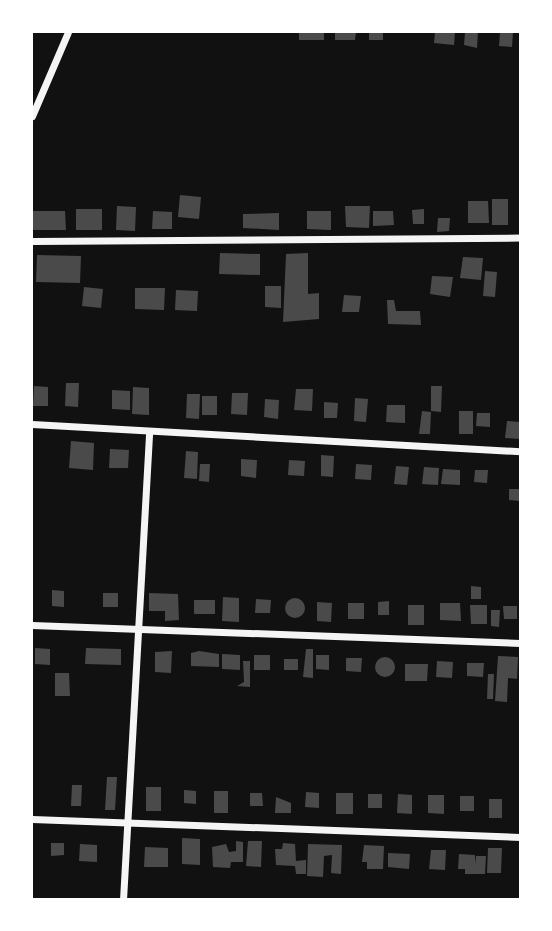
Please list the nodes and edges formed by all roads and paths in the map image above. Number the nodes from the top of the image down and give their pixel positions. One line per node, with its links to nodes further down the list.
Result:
1 (68, 32): 2 (street)
2 (32, 116)
3 (520, 238): 4 (street)
4 (32, 241)
5 (32, 424): 6 (street)
6 (149, 432): 7 (street); 9 (street)
7 (520, 451)
8 (32, 625): 9 (street)
9 (136, 631): 10 (street); 12 (street)
10 (520, 643)
11 (32, 819): 12 (street)
12 (126, 823): 13 (street); 14 (street)
13 (520, 837)
14 (123, 900)

